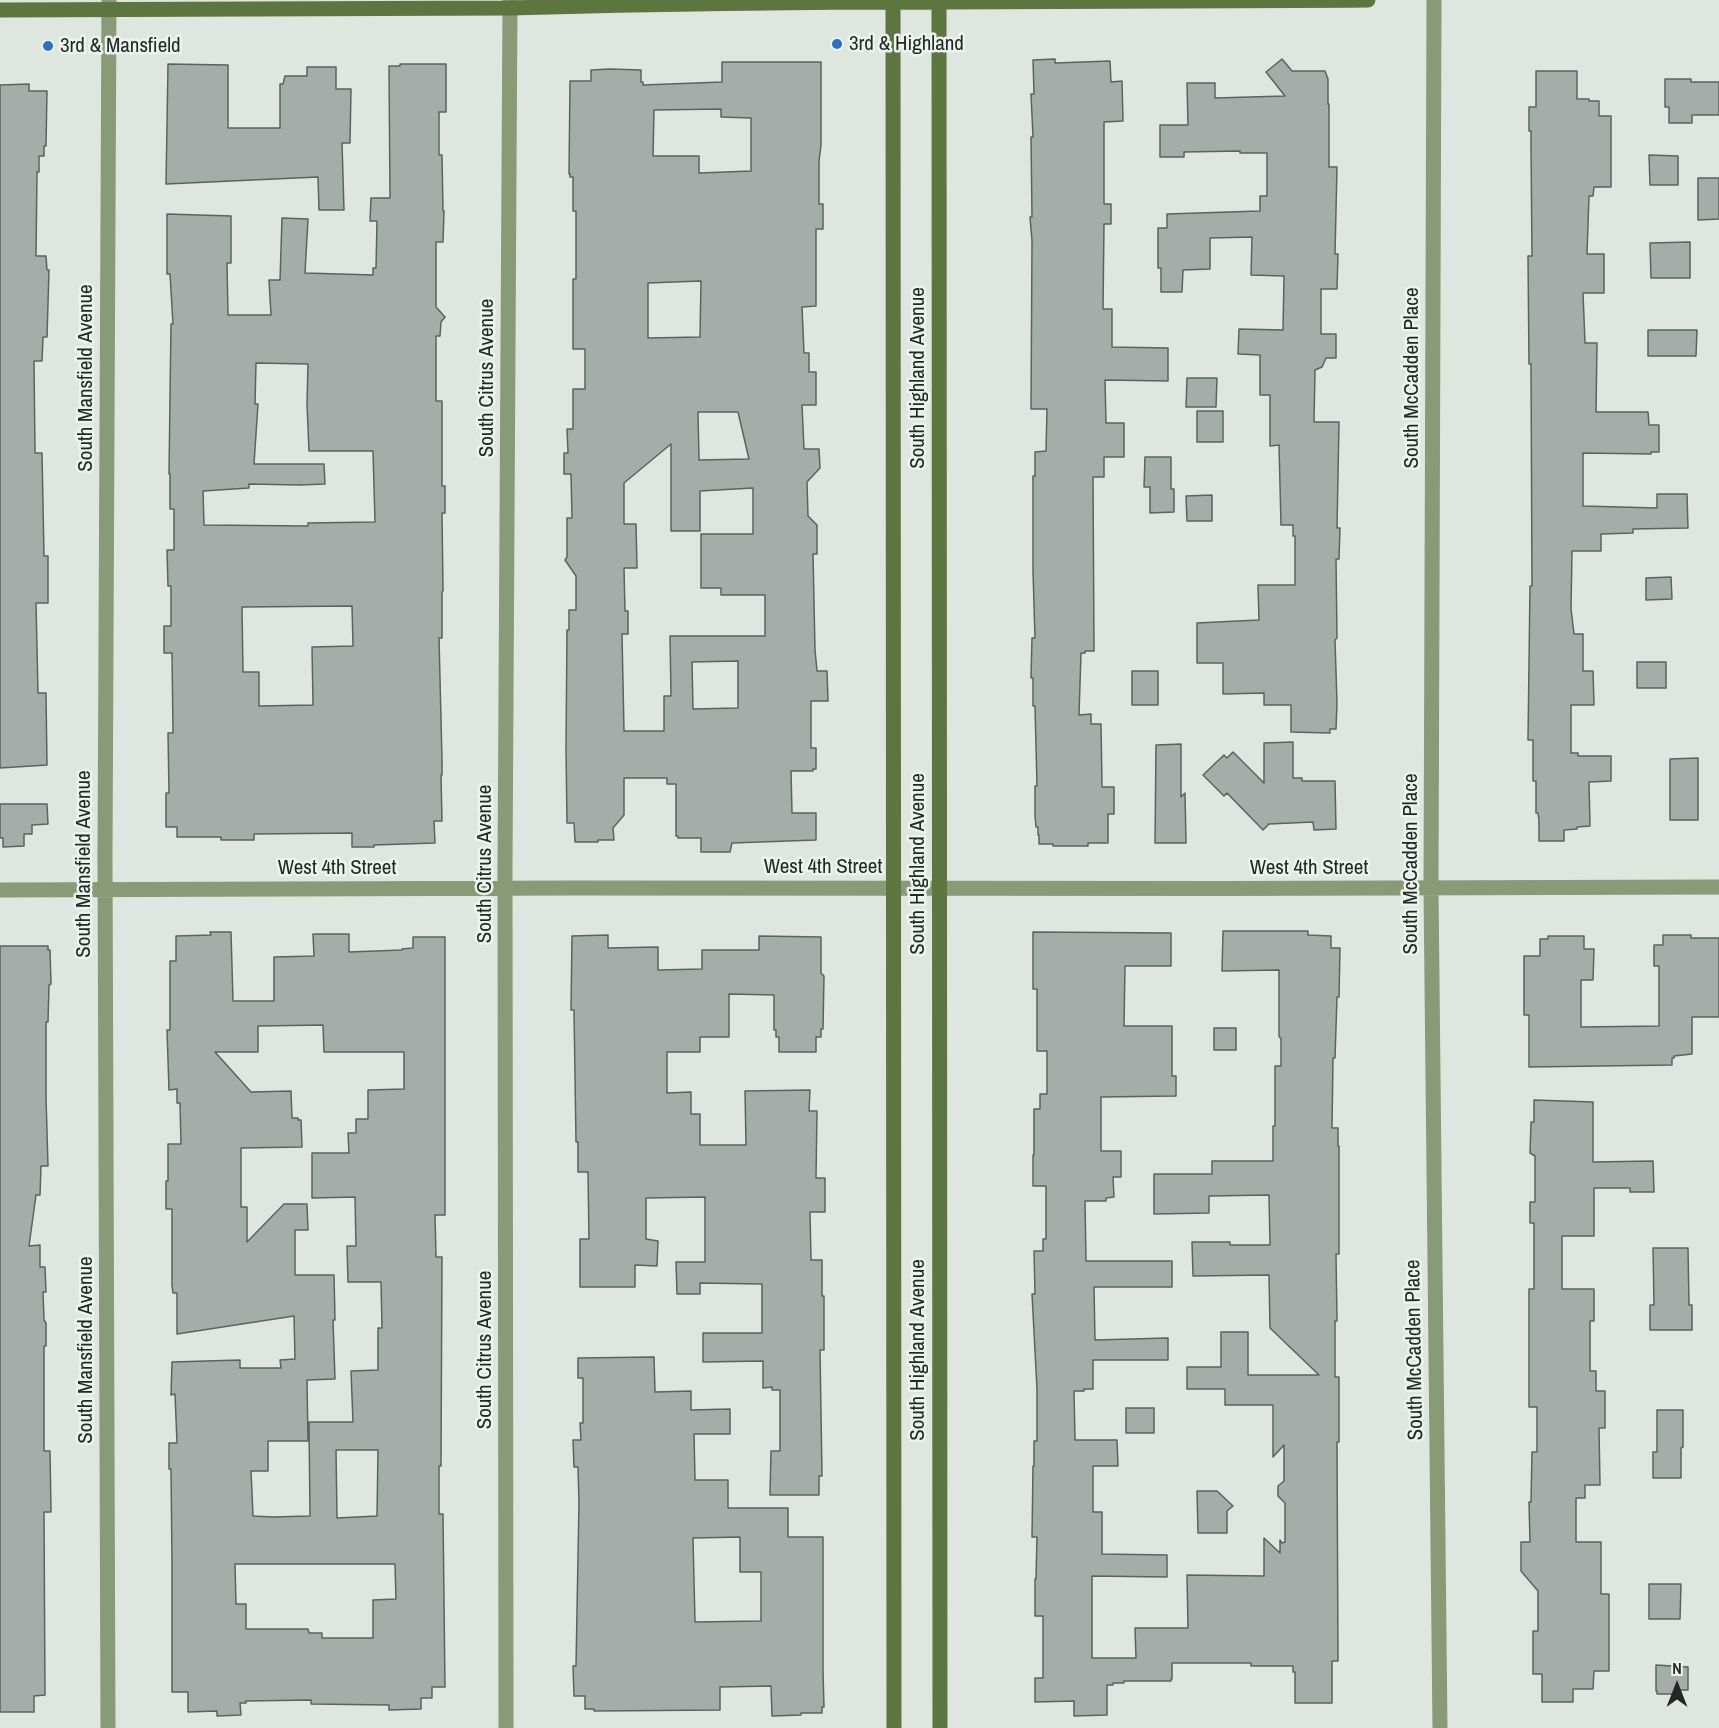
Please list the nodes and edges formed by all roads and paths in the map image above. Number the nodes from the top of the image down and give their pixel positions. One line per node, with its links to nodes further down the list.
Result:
1 (1368, 0): 4 (main road)
2 (1434, 0): 12 (street, South McCadden Place)
3 (893, 1): 4 (main road); 5 (main road); 9 (main road, South Highland Avenue)
4 (939, 1): 11 (main road, South Highland Avenue)
5 (510, 4): 6 (main road); 10 (street, South Citrus Avenue)
6 (109, 5): 7 (main road); 14 (street, South Mansfield Avenue)
7 (0, 10)
8 (1719, 887): 12 (street, West 4th Street)
9 (893, 888): 10 (street, West 4th Street); 11 (street, West 4th Street); 17 (main road, South Highland Avenue)
10 (506, 889): 14 (street, West 4th Street); 16 (street, South Citrus Avenue)
11 (939, 889): 12 (street, West 4th Street); 18 (main road, South Highland Avenue)
12 (1431, 889): 19 (street, South McCadden Place)
13 (0, 890): 14 (street, West 4th Street)
14 (105, 890): 15 (street, South Mansfield Avenue)
15 (108, 1728)
16 (506, 1728)
17 (894, 1728)
18 (940, 1728)
19 (1440, 1728)

